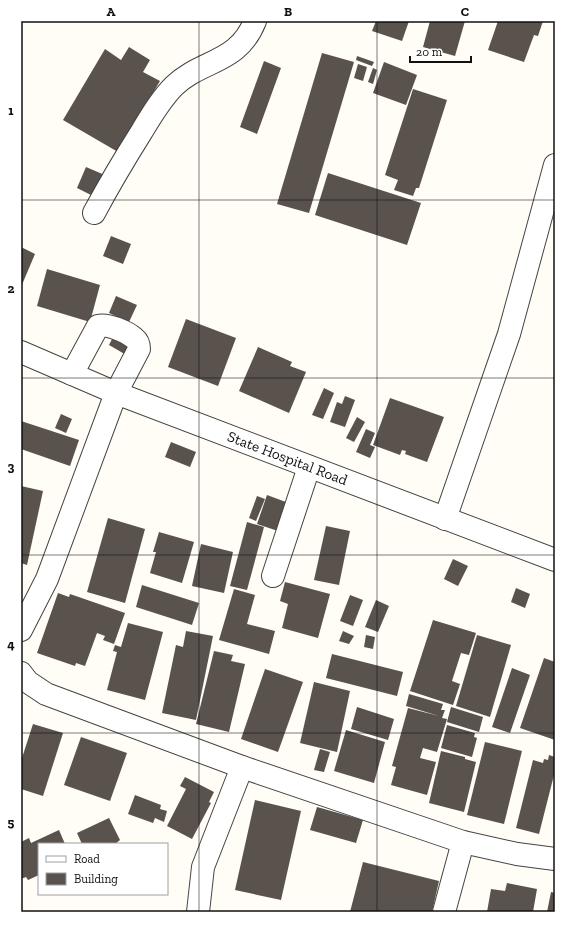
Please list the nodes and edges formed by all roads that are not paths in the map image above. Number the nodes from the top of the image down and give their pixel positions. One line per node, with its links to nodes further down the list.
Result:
1 (255, 21): 3 (street)
2 (555, 165): 8 (street)
3 (94, 213)
4 (21, 352): 5 (street, State Hospital Road)
5 (72, 374): 6 (street, State Hospital Road); 6 (street)
6 (116, 393): 7 (street, State Hospital Road); 11 (street)
7 (309, 467): 8 (street, State Hospital Road); 10 (street)
8 (445, 519): 9 (street, State Hospital Road)
9 (555, 560)
10 (272, 576)
11 (21, 630)
12 (21, 673): 13 (street)
13 (242, 767): 14 (street); 16 (street)
14 (463, 842): 15 (street); 17 (street)
15 (555, 859)
16 (198, 912)
17 (444, 912)

